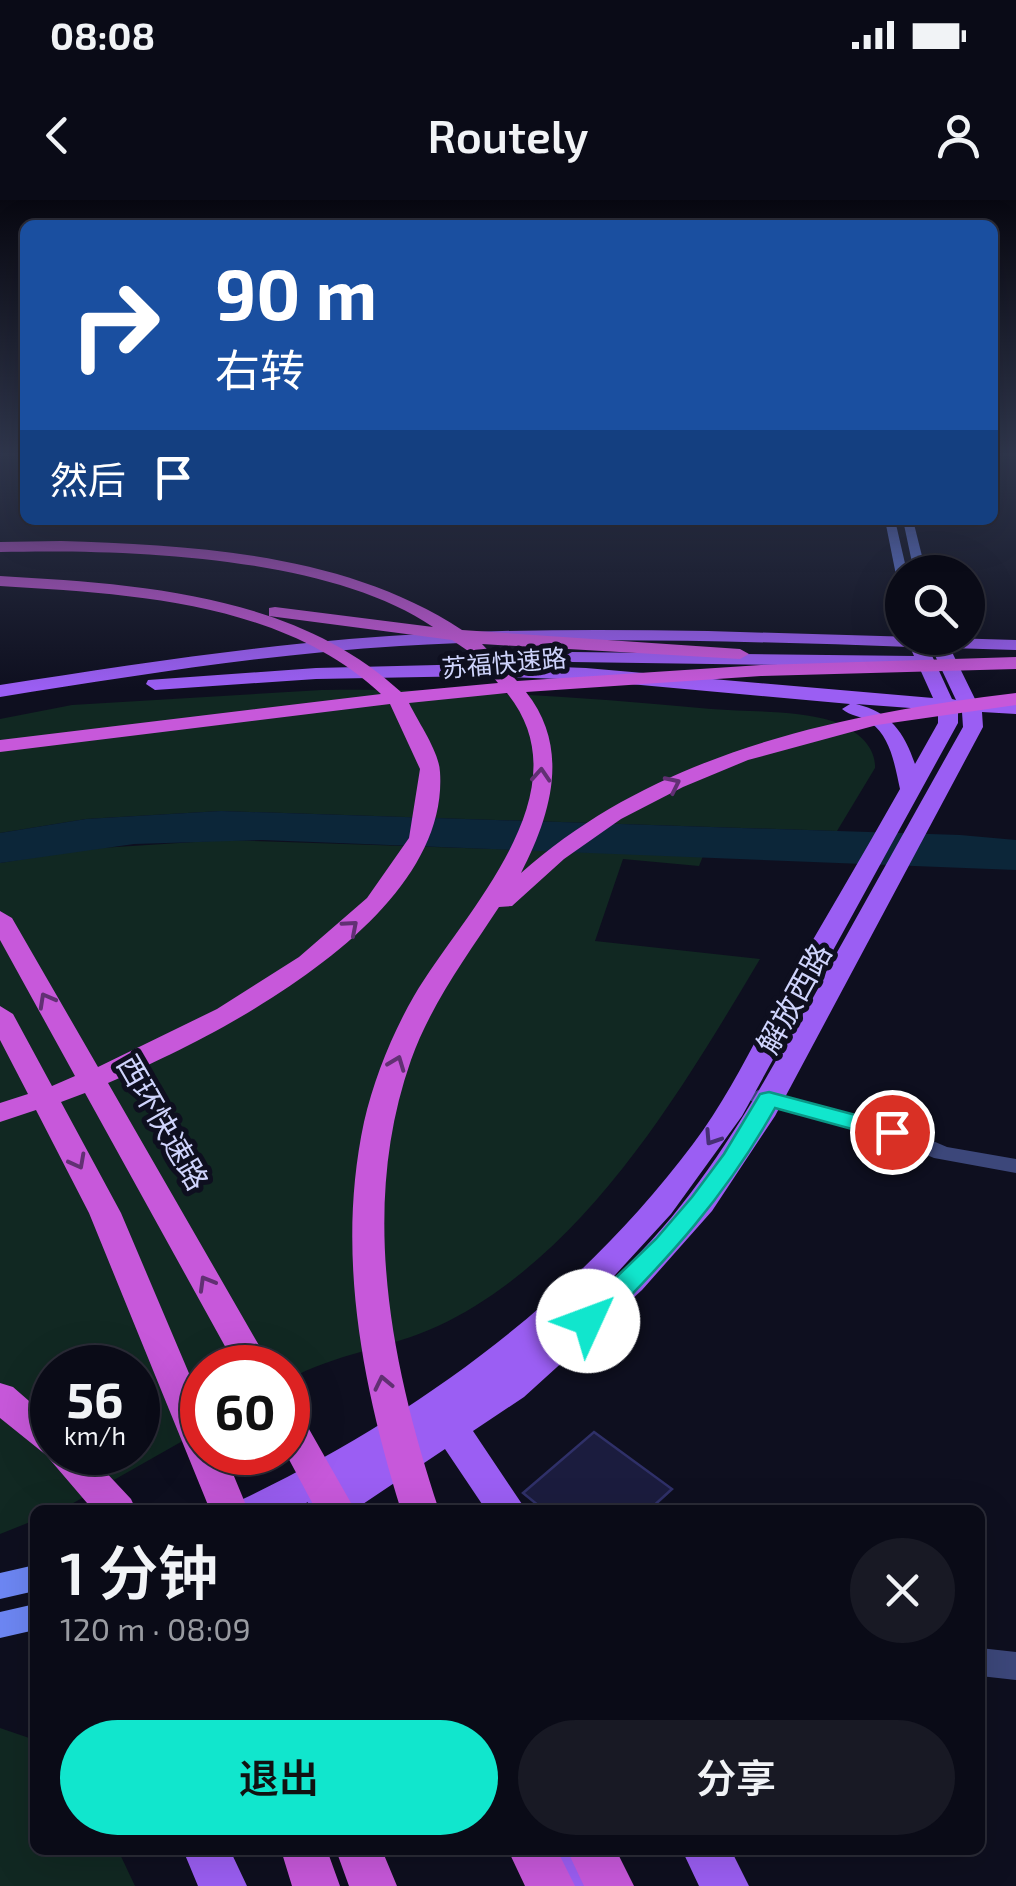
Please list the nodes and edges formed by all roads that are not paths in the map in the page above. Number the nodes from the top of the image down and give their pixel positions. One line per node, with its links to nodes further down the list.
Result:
1 (0, 547): 23 (highway, one-way to 1)
2 (0, 581): 3 (highway)
3 (85, 586): 10 (highway); 26 (highway, one-way to 3)
4 (1016, 646): 5 (main road)
5 (985, 647)
6 (885, 648): 13 (main road)
7 (885, 650): 11 (main road)
8 (932, 655): 16 (main road)
9 (934, 655): 17 (main road)
10 (1016, 661): 19 (highway, 苏福快速路)
11 (411, 668): 15 (main road); 16 (main road); 20 (main road)
12 (1016, 678): 19 (highway, 苏福快速路)
13 (0, 690)
14 (1016, 699): 23 (highway, one-way to 14)
15 (0, 702)
16 (945, 704): 17 (main road); 20 (main road, 解放西路)
17 (969, 706): 18 (main road); 21 (main road, 解放西路)
18 (1016, 708)
19 (1, 757)
20 (910, 789): 21 (main road, 解放西路)
21 (880, 870): 25 (main road, 解放西路)
22 (0, 918): 28 (highway, 西环快速路, one-way to 22)
23 (458, 948): 40 (highway, one-way to 23)
24 (0, 1014): 29 (highway, one-way to 29)
25 (755, 1095): 27 (street); 31 (main road, 解放西路)
26 (0, 1113)
27 (1016, 1166)
28 (242, 1345)
29 (180, 1392)
30 (0, 1397): 32 (highway)
31 (444, 1418): 36 (main road, 解放西路); 41 (main road)
32 (30, 1423)
33 (310, 1448): 36 (highway)
34 (84, 1475): 37 (highway)
35 (215, 1475): 38 (highway)
36 (354, 1493): 39 (main road, 解放西路)
37 (112, 1505)
38 (227, 1505)
39 (286, 1505)
40 (418, 1505)
41 (504, 1505)
42 (30, 1579): 43 (main road)
43 (0, 1586)
44 (30, 1618): 45 (main road)
45 (0, 1625)
46 (985, 1663): 47 (street)
47 (1016, 1666)
48 (208, 1855): 55 (main road)
49 (306, 1855): 56 (highway)
50 (361, 1855): 57 (highway)
51 (534, 1855): 58 (highway)
52 (567, 1855): 59 (main road)
53 (593, 1855): 60 (highway)
54 (708, 1855): 61 (main road)
55 (222, 1886)
56 (316, 1886)
57 (373, 1886)
58 (552, 1886)
59 (586, 1886)
60 (610, 1886)
61 (725, 1886)

